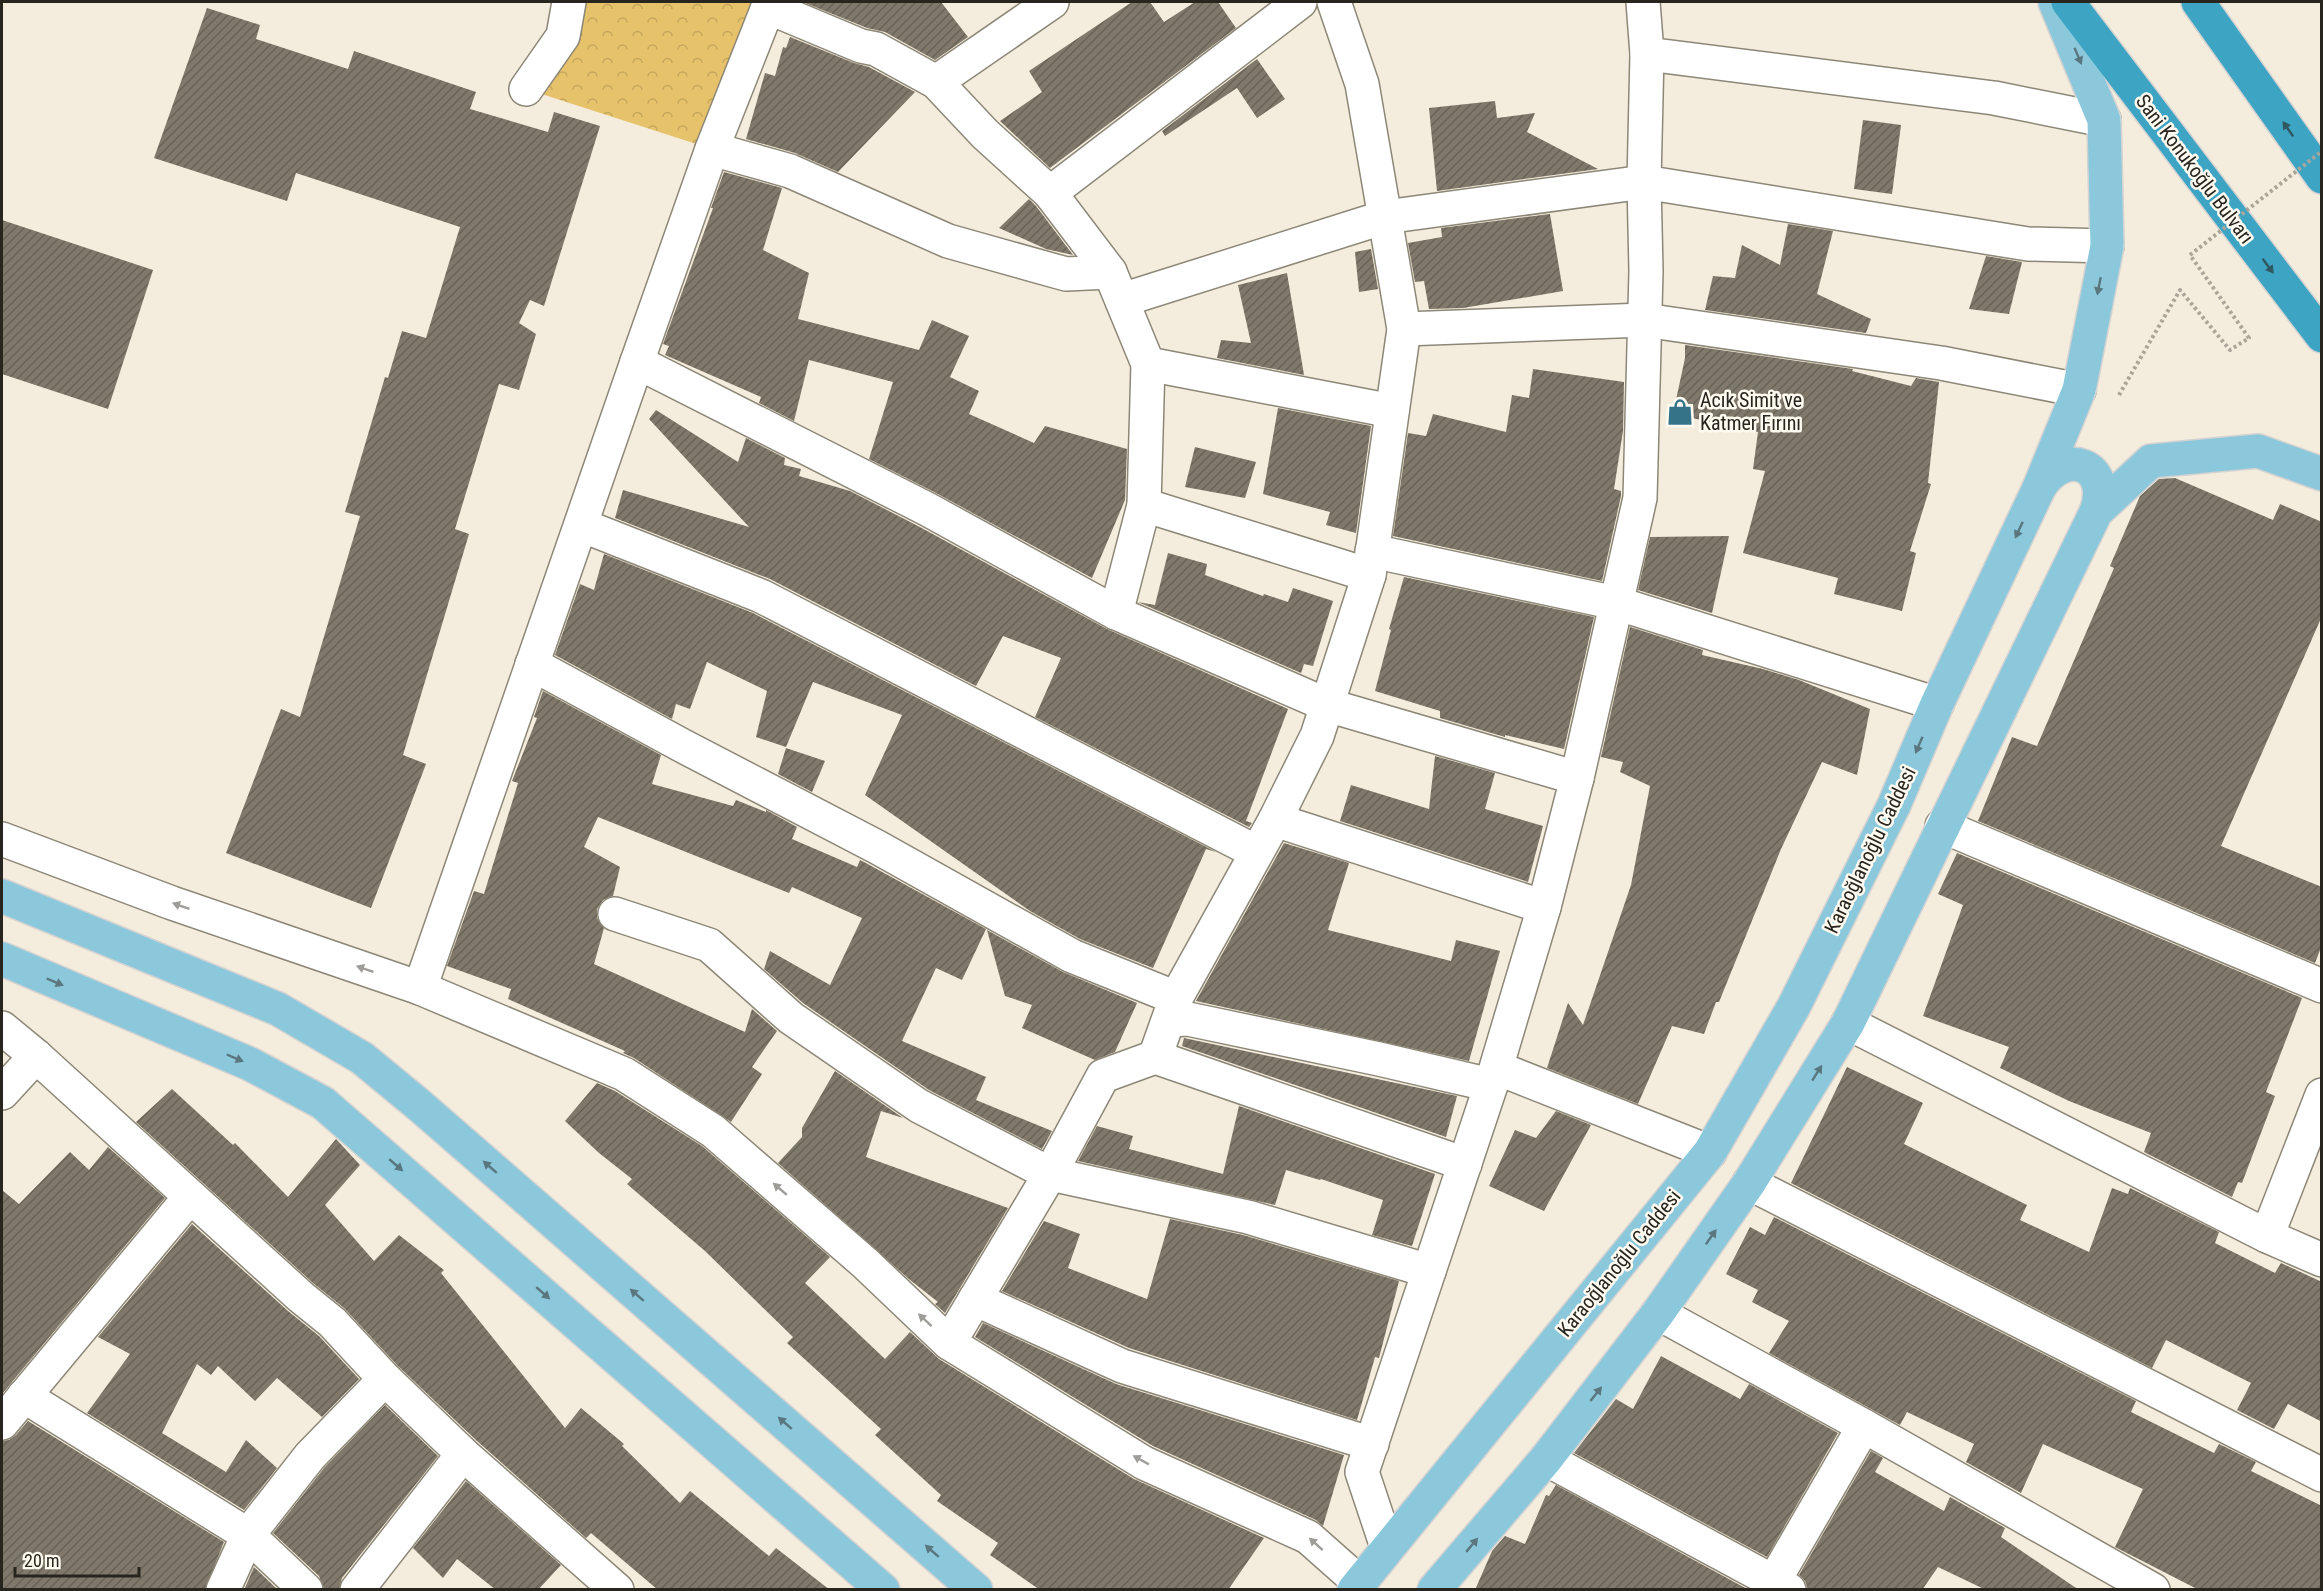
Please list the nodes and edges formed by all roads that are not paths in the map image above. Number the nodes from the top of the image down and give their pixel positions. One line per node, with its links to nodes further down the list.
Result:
1 (569, 2): 12 (street)
2 (1052, 2): 11 (street)
3 (1300, 2): 17 (street)
4 (1334, 2): 18 (street)
5 (1643, 2): 10 (street)
6 (2055, 2): 13 (main road, Karaoğlanoğlu Caddesi, one-way to 13)
7 (2068, 2): 23 (highway, Sani Konukoğlu Bulvarı, one-way to 23)
8 (2198, 2): 15 (highway, one-way to 8)
9 (769, 4): 11 (street); 14 (street)
10 (1647, 54): 13 (street); 16 (street)
11 (936, 82): 17 (street)
12 (526, 89)
13 (2104, 120): 19 (main road, Karaoğlanoğlu Caddesi)
14 (712, 149): 20 (street); 24 (street)
15 (2322, 177)
16 (1644, 182): 18 (street); 19 (street); 21 (street)
17 (1050, 193): 20 (street)
18 (1385, 217): 20 (street); 22 (street)
19 (2107, 246): 26 (main road, Karaoğlanoğlu Caddesi, one-way to 26)
20 (1116, 286): 25 (street)
21 (1644, 320): 22 (street); 26 (street); 34 (street)
22 (1404, 329): 27 (street)
23 (2322, 336)
24 (637, 362): 32 (street); 35 (street)
25 (1148, 364): 27 (street); 30 (street)
26 (2079, 390): 29 (main road, Karaoğlanoğlu Caddesi)
27 (1392, 411): 33 (street)
28 (2322, 474): 31 (main road)
29 (2039, 488): 31 (main road); 37 (main road, Karaoğlanoğlu Caddesi, one-way to 37)
30 (1144, 506): 33 (street); 35 (street)
31 (2096, 512): 41 (main road)
32 (581, 525): 36 (street); 43 (street)
33 (1370, 563): 34 (street); 38 (street)
34 (1616, 603): 37 (street); 39 (street)
35 (1116, 613): 38 (street)
36 (532, 664): 49 (street); 50 (street)
37 (1937, 704): 58 (main road, Karaoğlanoğlu Caddesi, one-way to 58)
38 (1327, 705): 39 (street); 40 (street)
39 (1577, 778): 45 (street)
40 (1275, 820): 43 (street); 45 (street)
41 (1941, 826): 48 (street); 51 (main road)
42 (2, 839): 49 (street, one-way to 42)
43 (1256, 852): 50 (street)
44 (2, 896): 86 (main road, one-way to 44)
45 (1544, 908): 55 (street)
46 (615, 914): 60 (street)
47 (2, 959): 85 (main road, one-way to 85)
48 (2322, 986)
49 (420, 988): 68 (street, one-way to 49)
50 (1173, 1009): 54 (street); 55 (street)
51 (1848, 1023): 61 (main road, one-way to 51); 63 (street)
52 (2, 1028): 53 (street)
53 (36, 1056): 56 (street); 62 (street)
54 (1155, 1057): 59 (street); 60 (street)
55 (1494, 1076): 58 (street); 59 (street)
56 (2, 1093)
57 (2322, 1095): 63 (street)
58 (1710, 1152): 78 (main road, Karaoğlanoğlu Caddesi)
59 (1465, 1164): 65 (street)
60 (1050, 1174): 65 (street); 66 (street)
61 (1749, 1183): 67 (main road, one-way to 61); 76 (street)
62 (190, 1197): 69 (street); 70 (street)
63 (2267, 1236): 64 (street)
64 (2322, 1260)
65 (1429, 1271): 73 (street)
66 (975, 1299): 68 (street); 73 (street)
67 (1658, 1313): 72 (street); 75 (main road, one-way to 67)
68 (949, 1343): 80 (street, one-way to 68)
69 (385, 1379): 74 (street); 77 (street)
70 (24, 1396): 71 (street); 77 (street)
71 (2, 1423)
72 (1864, 1426): 79 (street); 88 (street)
73 (1372, 1444): 78 (street)
74 (464, 1454): 83 (street); 84 (street)
75 (1546, 1459): 79 (street); 87 (main road, one-way to 75)
76 (2322, 1475)
77 (248, 1535): 81 (street); 82 (street)
78 (1387, 1547): 80 (main road, Karaoğlanoğlu Caddesi)
79 (1781, 1585)
80 (1357, 1586)
81 (223, 1590)
82 (306, 1590)
83 (357, 1590)
84 (617, 1590)
85 (883, 1590)
86 (976, 1590)
87 (1434, 1590)
88 (2153, 1590)

